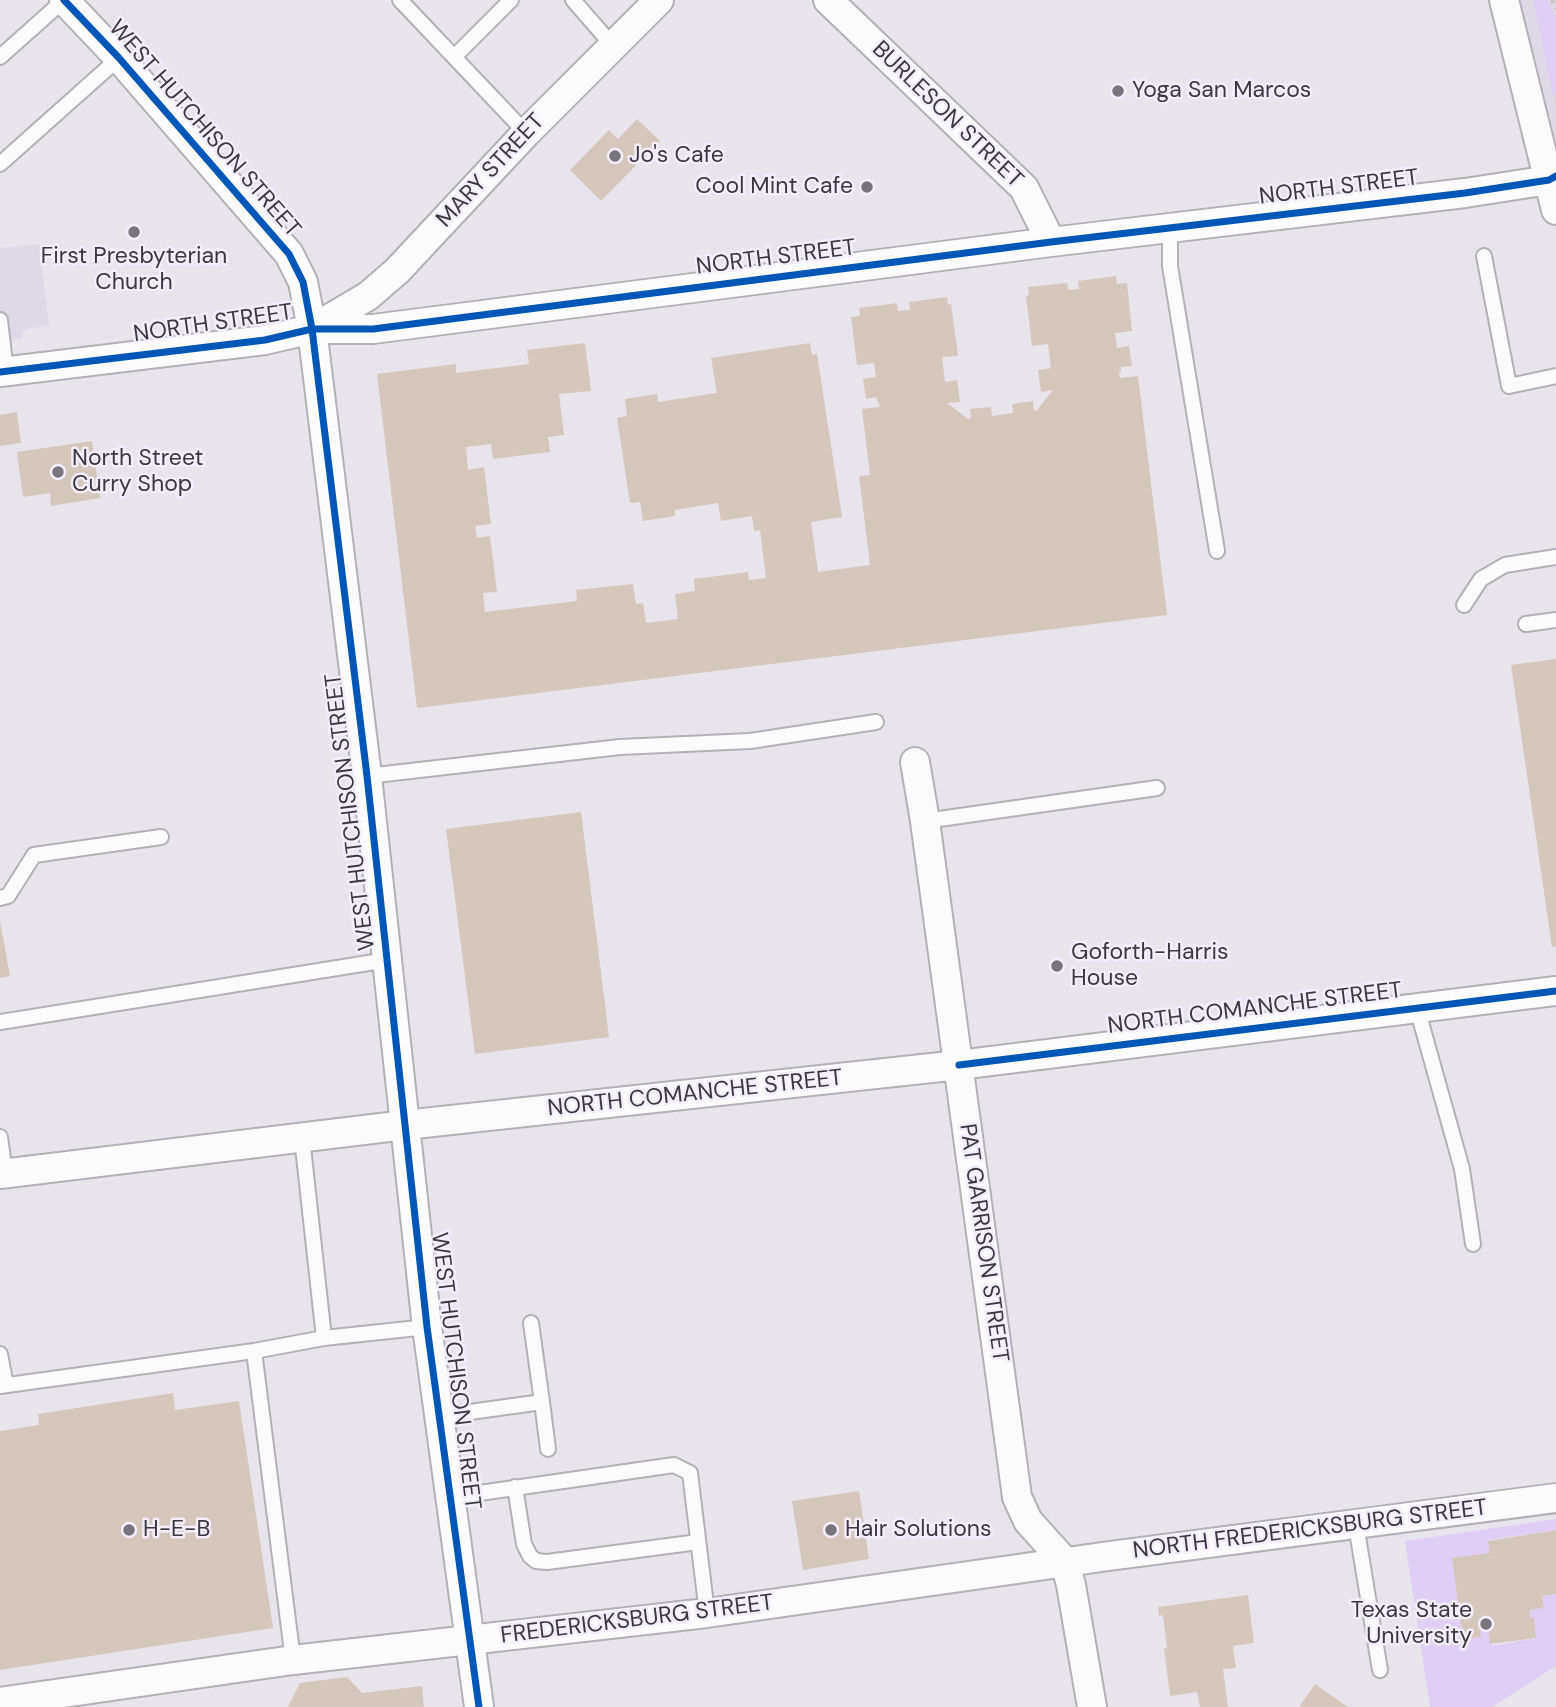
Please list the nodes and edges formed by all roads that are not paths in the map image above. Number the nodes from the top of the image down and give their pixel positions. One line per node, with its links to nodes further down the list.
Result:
1 (64, 0): 9 (lane); 11 (street, WEST HUTCHISON STREET)
2 (400, 0): 10 (lane)
3 (511, 0): 10 (lane)
4 (573, 0): 8 (lane)
5 (659, 0): 8 (street, MARY STREET)
6 (828, 0): 17 (street, BURLESON STREET)
7 (1504, 0): 14 (street)
8 (613, 46): 12 (street, MARY STREET)
9 (0, 57)
10 (454, 57): 12 (lane)
11 (119, 58): 13 (lane); 20 (street, WEST HUTCHISON STREET)
12 (526, 133): 20 (street, MARY STREET)
13 (0, 164)
14 (1552, 178): 15 (street); 16 (street, NORTH STREET)
15 (1556, 210)
16 (1170, 228): 17 (street, NORTH STREET); 23 (lane)
17 (1051, 242): 20 (street, NORTH STREET)
18 (1484, 256): 22 (lane)
19 (0, 320): 21 (lane)
20 (312, 329): 21 (street, NORTH STREET); 30 (street, WEST HUTCHISON STREET)
21 (3, 371)
22 (1556, 376)
23 (1217, 551)
24 (1556, 557): 25 (lane)
25 (1464, 605)
26 (1556, 620): 27 (lane)
27 (1526, 624)
28 (876, 722): 30 (lane)
29 (915, 762): 32 (street, PAT GARRISON STREET)
30 (367, 776): 35 (street, WEST HUTCHISON STREET)
31 (1157, 788): 32 (lane)
32 (925, 821): 39 (street, PAT GARRISON STREET)
33 (161, 837): 34 (lane)
34 (0, 898)
35 (387, 960): 38 (lane); 40 (street, WEST HUTCHISON STREET)
36 (1556, 991): 37 (street, NORTH COMANCHE STREET)
37 (1417, 1008): 39 (street, NORTH COMANCHE STREET); 44 (lane)
38 (0, 1021)
39 (959, 1065): 40 (street, NORTH COMANCHE STREET); 59 (street, PAT GARRISON STREET)
40 (405, 1125): 42 (street, NORTH COMANCHE STREET); 46 (street, WEST HUTCHISON STREET)
41 (0, 1137): 43 (lane)
42 (302, 1138): 43 (street, NORTH COMANCHE STREET); 47 (lane)
43 (3, 1174)
44 (1473, 1244)
45 (531, 1323): 51 (lane)
46 (427, 1327): 47 (lane); 52 (street, WEST HUTCHISON STREET)
47 (324, 1338): 48 (lane)
48 (254, 1351): 50 (lane); 62 (lane)
49 (0, 1354): 50 (lane)
50 (3, 1386)
51 (541, 1402): 52 (lane); 53 (lane)
52 (441, 1416): 55 (street, WEST HUTCHISON STREET)
53 (548, 1449)
54 (515, 1487): 55 (lane); 58 (lane); 58 (lane)
55 (452, 1497): 61 (street, WEST HUTCHISON STREET)
56 (1556, 1498): 57 (street, NORTH FREDERICKSBURG STREET)
57 (1356, 1525): 59 (street, NORTH FREDERICKSBURG STREET); 63 (lane)
58 (698, 1542): 60 (lane)
59 (1065, 1562): 60 (street, FREDERICKSBURG STREET); 66 (street, PAT GARRISON STREET)
60 (707, 1613): 61 (street, FREDERICKSBURG STREET)
61 (470, 1640): 62 (street, FREDERICKSBURG STREET); 65 (street, WEST HUTCHISON STREET)
62 (293, 1660): 64 (street, FREDERICKSBURG STREET)
63 (1380, 1670)
64 (0, 1702)
65 (479, 1707)
66 (1092, 1707)

